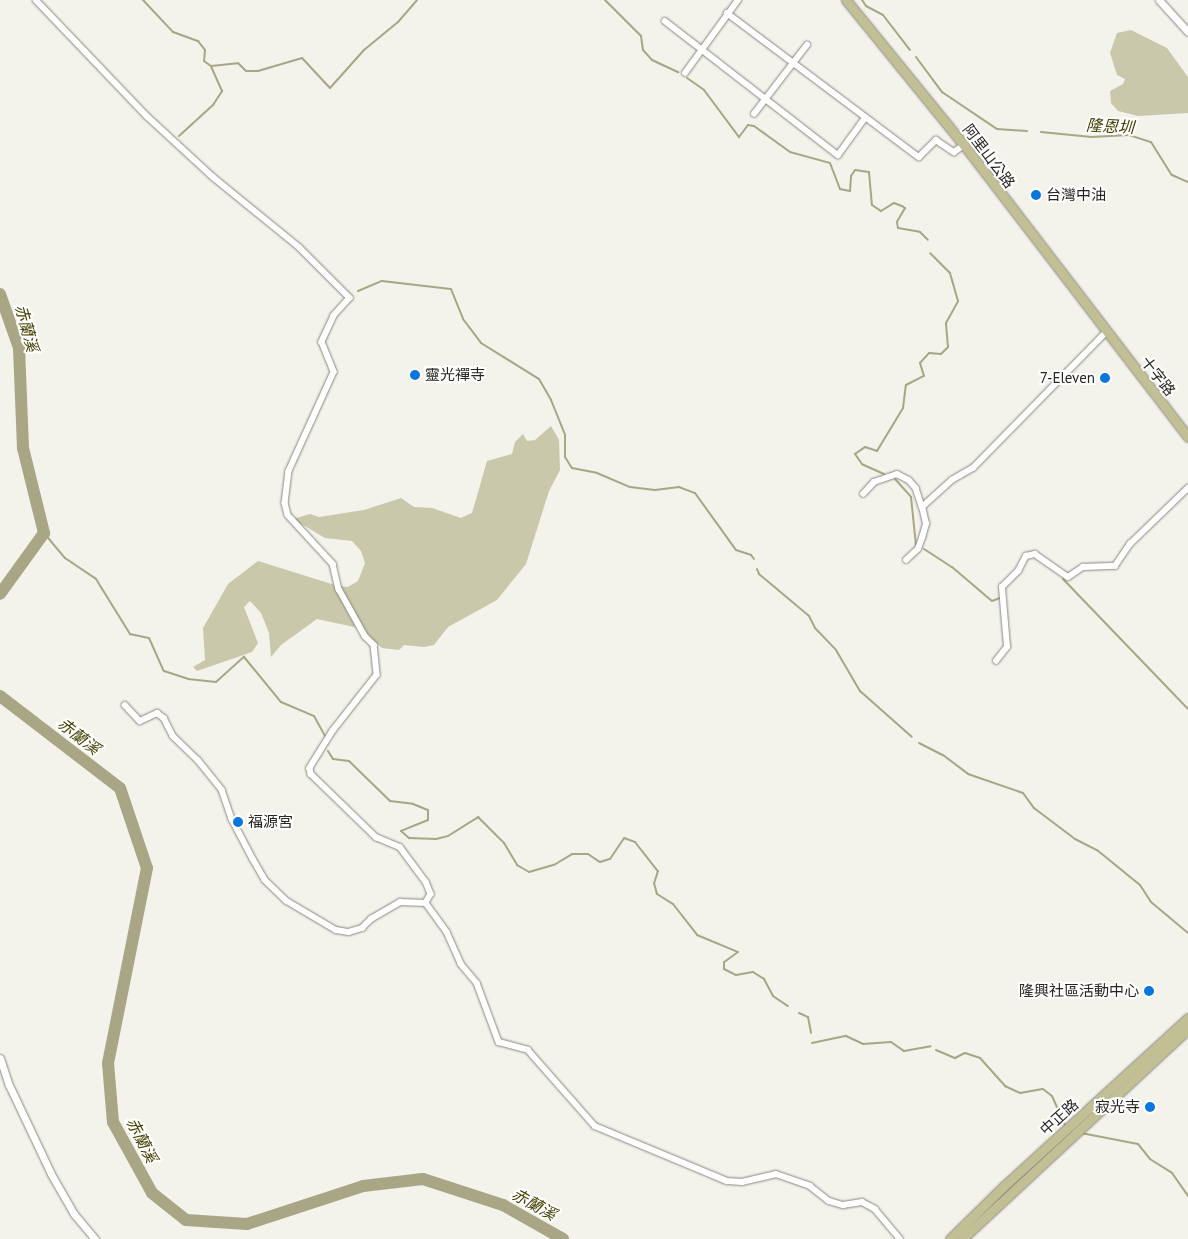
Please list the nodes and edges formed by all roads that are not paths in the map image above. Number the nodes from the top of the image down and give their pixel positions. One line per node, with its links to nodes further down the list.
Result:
1 (36, 0): 24 (street)
2 (738, 0): 5 (street)
3 (846, 0): 15 (main road, 阿里山公路)
4 (1159, 0): 7 (street)
5 (727, 14): 9 (street); 10 (street)
6 (665, 21): 9 (street)
7 (1188, 32)
8 (807, 45): 10 (street)
9 (702, 50): 11 (street); 12 (street)
10 (793, 63): 12 (street); 14 (street)
11 (685, 74)
12 (765, 99): 13 (street); 14 (street)
13 (754, 114)
14 (866, 118): 15 (street)
15 (964, 145): 16 (main road, 阿里山公路)
16 (1106, 332): 17 (main road, 十字路); 20 (street)
17 (1188, 437)
18 (1188, 488): 22 (street)
19 (863, 494): 20 (street)
20 (922, 507): 21 (street)
21 (906, 560)
22 (996, 661)
23 (125, 705): 24 (street)
24 (426, 903): 29 (street)
25 (1188, 1018): 30 (main road, 中正路)
26 (1188, 1030): 31 (main road, 中正路)
27 (0, 1058): 28 (street)
28 (95, 1239)
29 (900, 1239)
30 (950, 1239)
31 (962, 1239)

